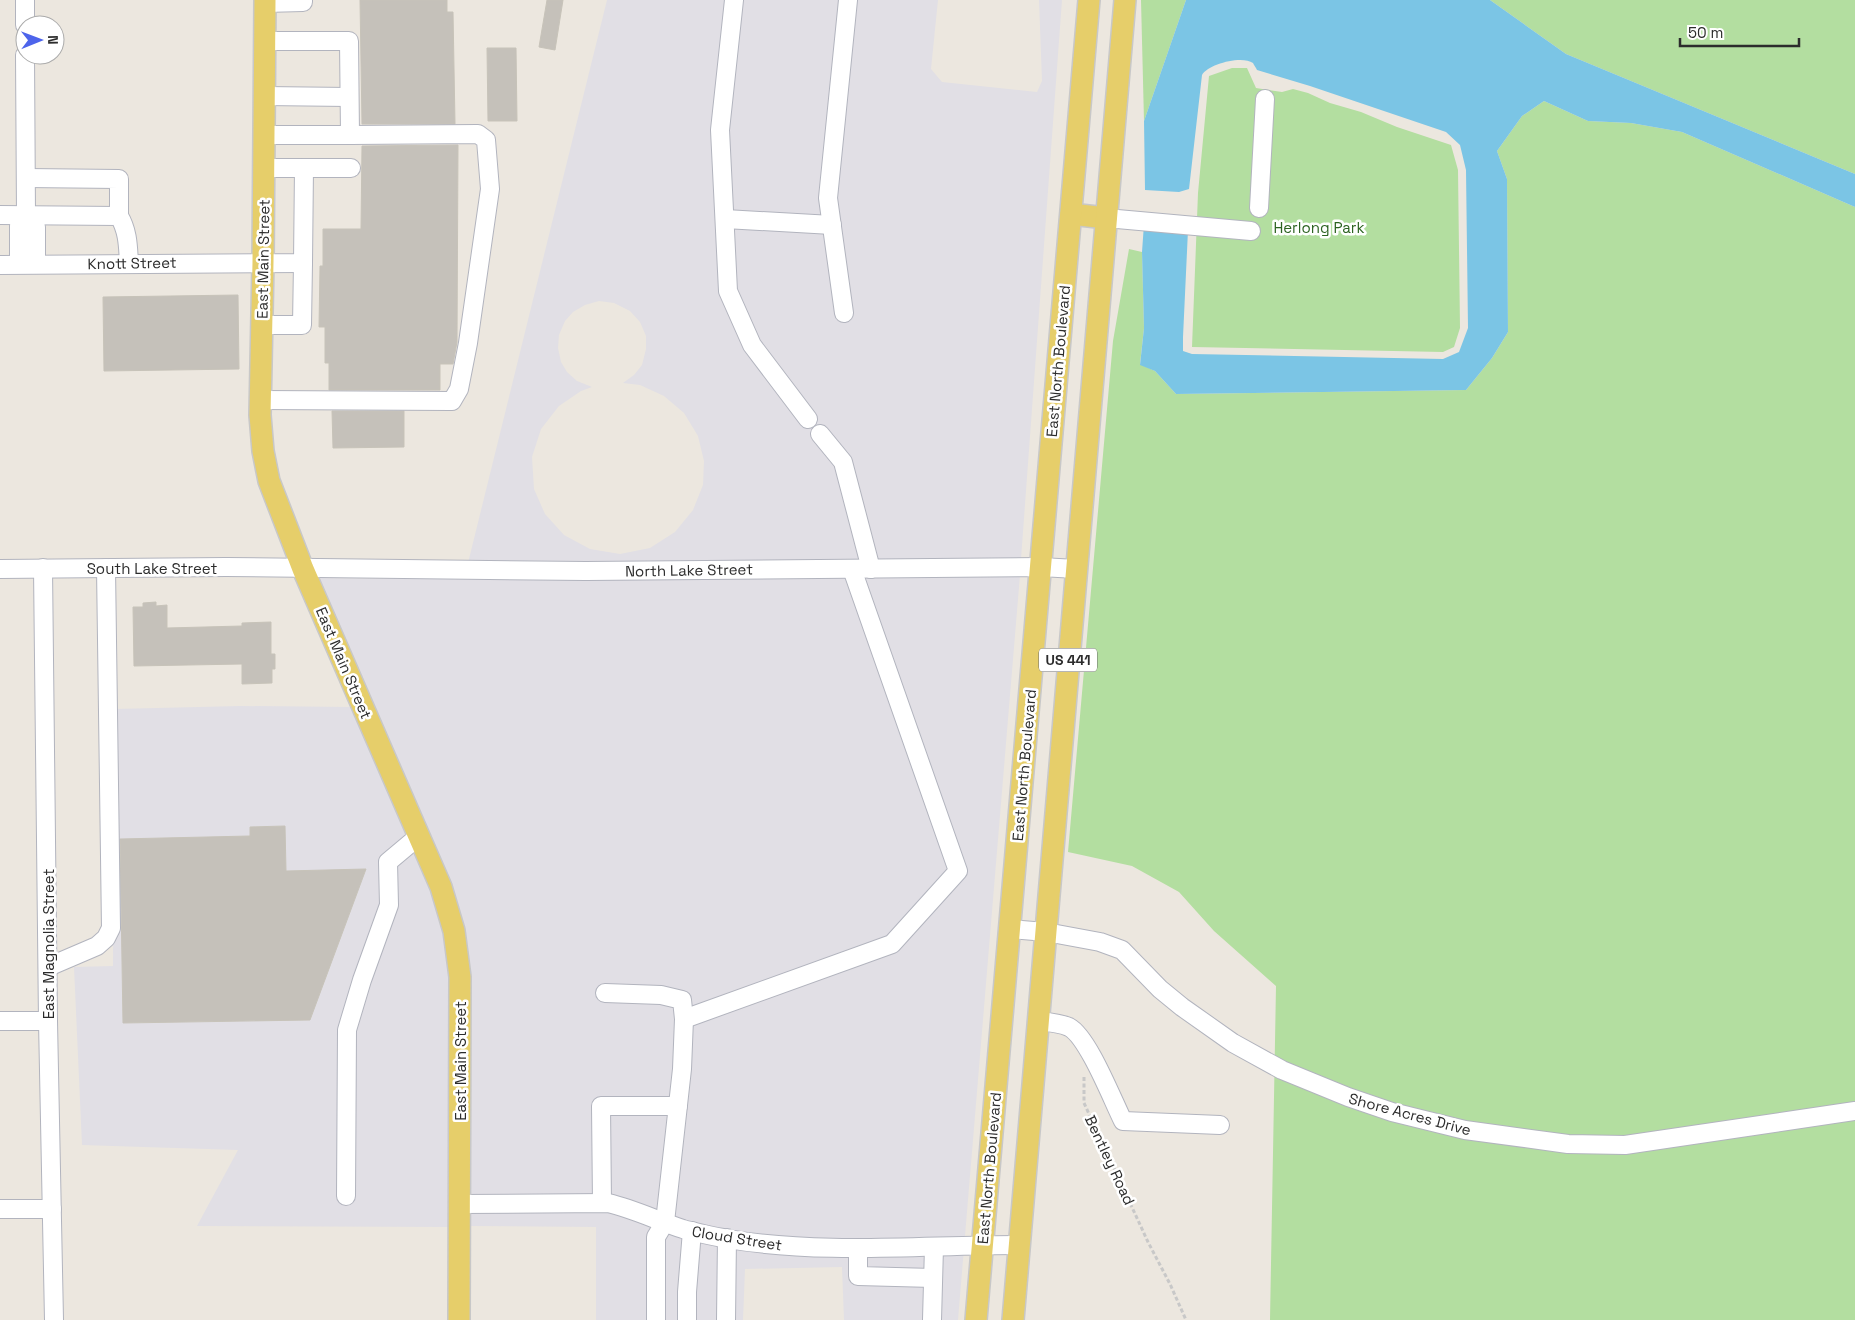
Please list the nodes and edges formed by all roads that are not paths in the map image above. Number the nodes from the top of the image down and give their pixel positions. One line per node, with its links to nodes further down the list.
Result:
1 (25, 0): 8 (street)
2 (303, 0): 7 (street)
3 (734, 0): 26 (street)
4 (848, 0): 27 (street)
5 (1089, 0): 21 (main road, East North Boulevard / US 441)
6 (1125, 0): 25 (main road, US 441)
7 (265, 1): 9 (main road, East Main Street)
8 (25, 15)
9 (265, 41): 11 (main road, East Main Street); 12 (street)
10 (26, 65): 19 (street)
11 (264, 96): 12 (street); 14 (main road, East Main Street)
12 (349, 97): 15 (street)
13 (1265, 99): 20 (street)
14 (264, 135): 15 (street); 16 (main road, East Main Street)
15 (350, 135): 36 (street)
16 (264, 168): 17 (street); 29 (main road, East Main Street)
17 (304, 168): 18 (street); 31 (street)
18 (351, 168)
19 (26, 178): 23 (street); 24 (street)
20 (1259, 208)
21 (1071, 214): 25 (main road); 39 (main road, East North Boulevard / US 441)
22 (0, 215): 23 (street)
23 (26, 215): 24 (street); 33 (street)
24 (119, 216): 30 (street)
25 (1106, 218): 28 (street); 46 (main road, US 441)
26 (725, 219): 27 (street); 37 (street)
27 (832, 225): 34 (street)
28 (1251, 230)
29 (263, 262): 30 (street, Knott Street); 31 (street, Knott Street); 35 (main road, East Main Street)
30 (129, 263): 33 (street, Knott Street)
31 (304, 263): 35 (street)
32 (0, 264): 33 (street, Knott Street)
33 (27, 264)
34 (844, 312)
35 (262, 325): 36 (main road, East Main Street)
36 (260, 400): 43 (main road, East Main Street)
37 (808, 419)
38 (820, 434): 45 (street)
39 (1041, 567): 45 (street, North Lake Street); 46 (street, North Lake Street); 48 (main road, East North Boulevard / US 441)
40 (43, 568): 41 (street, South Lake Street); 42 (street, South Lake Street); 50 (street, East Magnolia Street)
41 (106, 568): 43 (street, South Lake Street); 50 (street)
42 (0, 569)
43 (303, 569): 44 (street, North Lake Street); 47 (main road, East Main Street)
44 (852, 569): 45 (street, North Lake Street); 52 (street)
45 (871, 569)
46 (1076, 569): 49 (main road, US 441)
47 (419, 836): 59 (street); 61 (main road, East Main Street)
48 (1010, 929): 49 (street, Shore Acres Drive); 67 (main road, East North Boulevard / US 441)
49 (1046, 932): 55 (main road, US 441); 57 (street, Shore Acres Drive)
50 (48, 967): 54 (street, East Magnolia Street)
51 (605, 993): 52 (street)
52 (684, 1019): 56 (street)
53 (0, 1021): 54 (street)
54 (48, 1021): 63 (street, East Magnolia Street)
55 (1038, 1021): 58 (street); 69 (main road, US 441)
56 (678, 1106): 60 (street); 64 (street)
57 (1855, 1111)
58 (1220, 1125)
59 (346, 1196)
60 (602, 1203): 61 (street, Cloud Street); 64 (street, Cloud Street)
61 (459, 1204): 73 (main road, East Main Street)
62 (0, 1209): 63 (street)
63 (52, 1209): 72 (street, East Magnolia Street)
64 (665, 1222): 65 (street, Cloud Street); 74 (street)
65 (692, 1231): 66 (street, Cloud Street); 75 (street)
66 (727, 1238): 70 (street, Cloud Street); 76 (street)
67 (982, 1245): 68 (street, Cloud Street); 69 (street, Cloud Street); 78 (main road, East North Boulevard / US 441)
68 (934, 1246): 70 (street, Cloud Street); 71 (street)
69 (1019, 1246): 79 (main road, US 441)
70 (858, 1248): 71 (street)
71 (933, 1278): 77 (street)
72 (54, 1320)
73 (459, 1320)
74 (656, 1320)
75 (687, 1320)
76 (726, 1320)
77 (932, 1320)
78 (976, 1320)
79 (1013, 1320)

